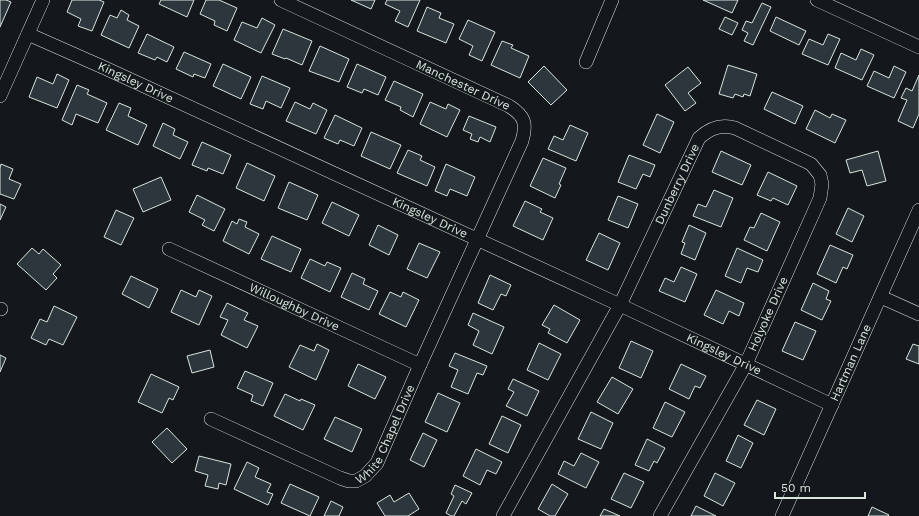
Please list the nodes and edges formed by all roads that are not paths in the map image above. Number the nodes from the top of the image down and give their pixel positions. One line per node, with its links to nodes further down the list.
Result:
1 (43, 0): 5 (street)
2 (281, 0): 11 (street, Manchester Drive)
3 (612, 0): 7 (street)
4 (817, 0): 6 (street)
5 (28, 34): 8 (street); 11 (street, Kingsley Drive)
6 (919, 47)
7 (586, 62)
8 (0, 96)
9 (773, 146): 14 (street, Dunberry Drive); 16 (street, Holyoke Drive)
10 (919, 210): 13 (street, Hartman Lane)
11 (477, 240): 14 (street, Kingsley Drive); 17 (street, White Chapel Drive)
12 (169, 249): 17 (street, Willoughby Drive)
13 (881, 297): 15 (street); 18 (street, Hartman Lane)
14 (620, 305): 16 (street, Kingsley Drive); 20 (street)
15 (919, 314)
16 (746, 364): 18 (street, Kingsley Drive); 21 (street, Holyoke Drive)
17 (420, 365): 19 (street, White Chapel Drive)
18 (832, 405): 22 (street, Hartman Lane)
19 (211, 419)
20 (503, 516)
21 (660, 516)
22 (782, 516)

